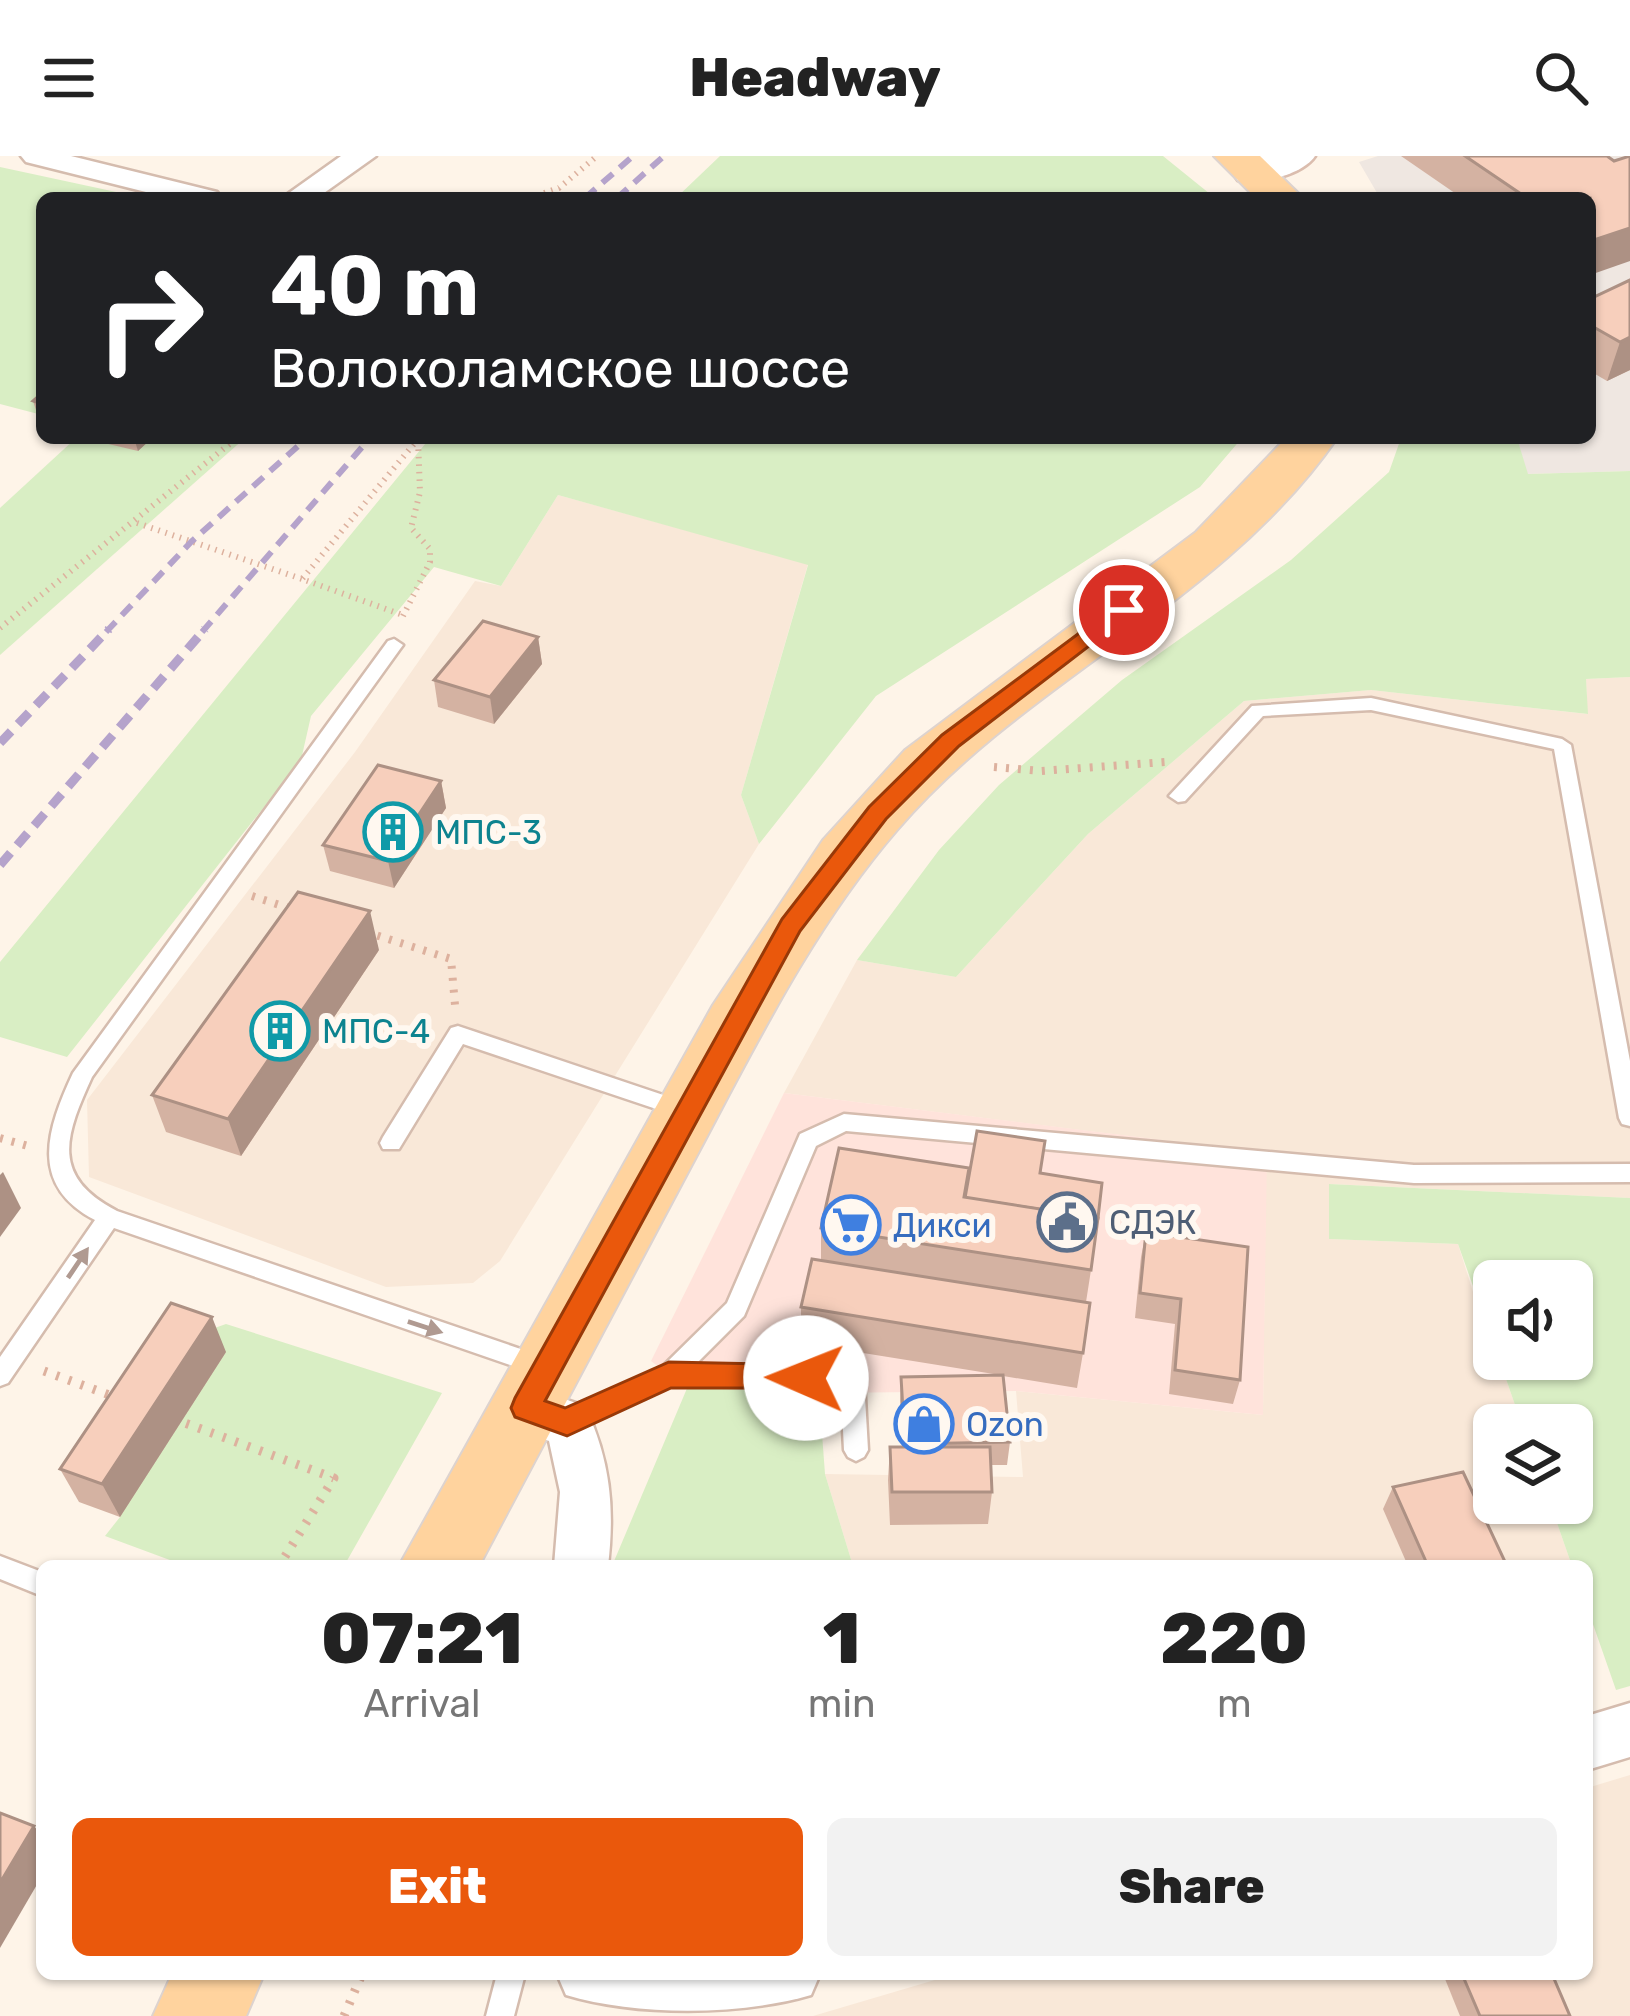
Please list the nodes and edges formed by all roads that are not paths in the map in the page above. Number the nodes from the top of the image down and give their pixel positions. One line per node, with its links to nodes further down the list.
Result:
1 (36, 156): 5 (street)
2 (362, 156): 6 (street)
3 (1295, 156): 4 (main road)
4 (1256, 175)
5 (213, 191)
6 (307, 192)
7 (1308, 444): 10 (main road)
8 (394, 645): 14 (lane)
9 (1178, 796): 11 (lane)
10 (687, 1111): 12 (lane); 17 (main road)
11 (1630, 1118)
12 (391, 1143)
13 (1630, 1173): 16 (lane)
14 (109, 1217): 15 (lane, one-way to 14); 17 (lane, one-way to 17)
15 (6, 1368)
16 (669, 1375): 17 (lane); 18 (lane)
17 (546, 1399): 19 (main road); 20 (street)
18 (856, 1450)
19 (442, 1560)
20 (582, 1560)
21 (0, 1567): 22 (lane)
22 (36, 1582)
23 (1630, 1730): 24 (street)
24 (1593, 1741)
25 (217, 1980): 29 (main road)
26 (509, 1980): 30 (lane)
27 (596, 1980): 28 (street)
28 (754, 1980)
29 (198, 2016)
30 (500, 2016)

